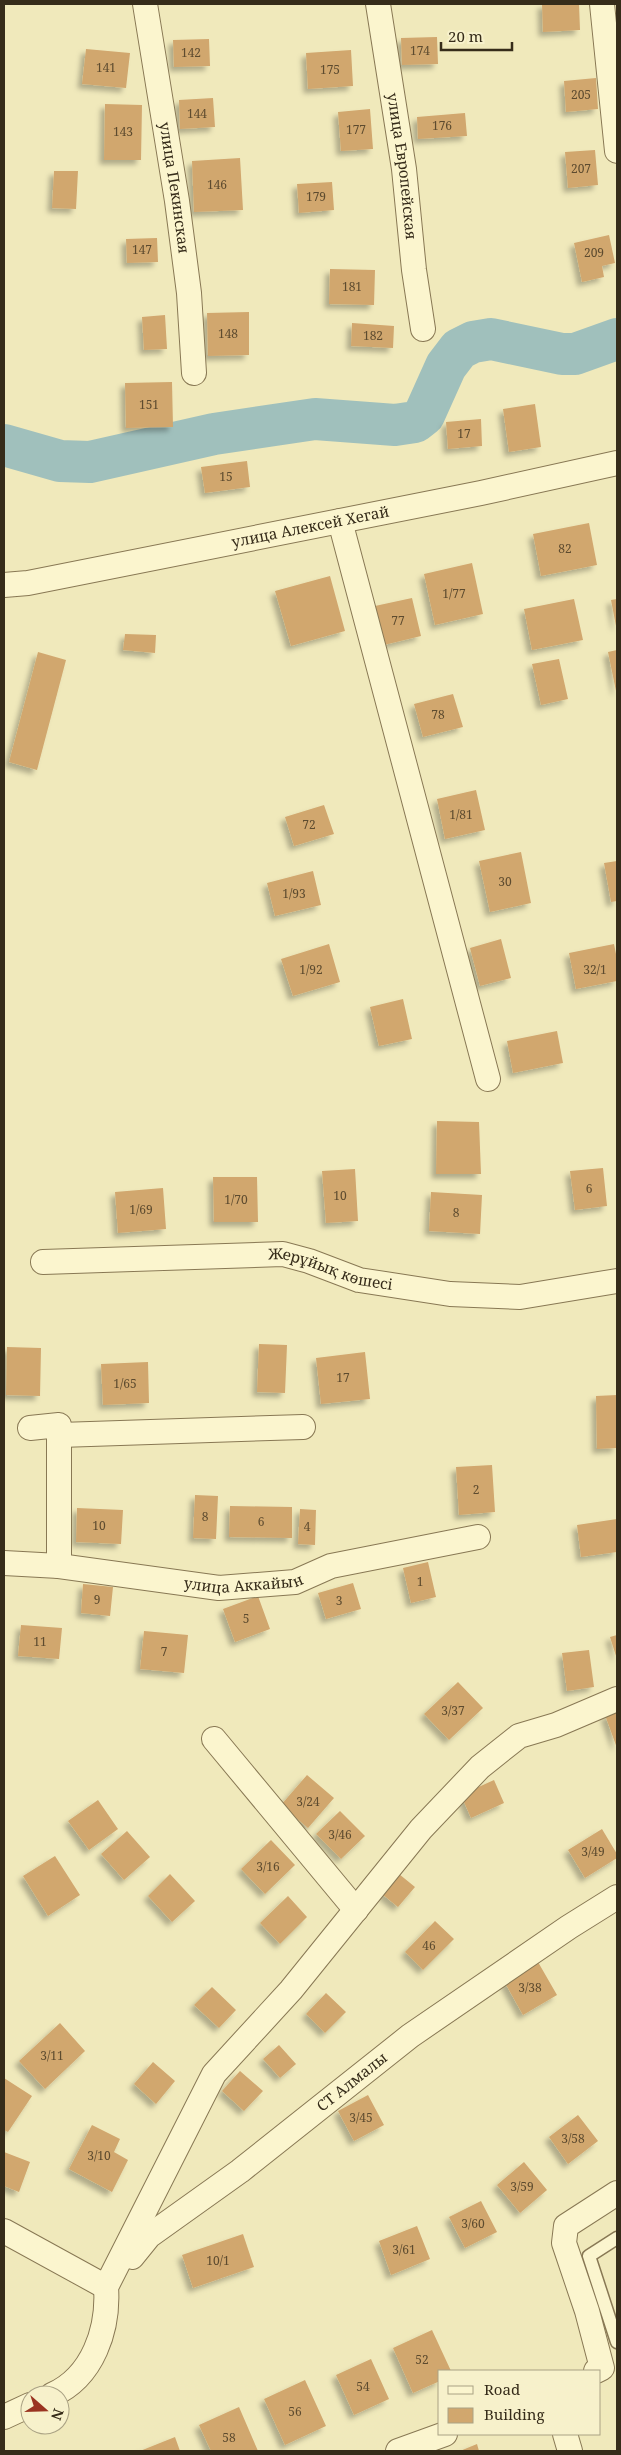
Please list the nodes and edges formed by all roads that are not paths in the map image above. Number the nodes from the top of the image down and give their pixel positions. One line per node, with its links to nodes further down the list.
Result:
1 (145, 4): 6 (street, улица Пекинская)
2 (378, 4): 5 (street, улица Европейская)
3 (602, 4): 4 (street)
4 (617, 151)
5 (423, 328)
6 (194, 373)
7 (617, 463): 8 (street, улица Алексей Хегай)
8 (340, 521): 9 (street, улица Алексей Хегай); 10 (street)
9 (4, 585)
10 (488, 1079)
11 (42, 1262): 12 (street, Жерұйық көшесі)
12 (617, 1281)
13 (303, 1427): 15 (street)
14 (30, 1428): 15 (street)
15 (60, 1435): 18 (street)
16 (478, 1537): 18 (street, улица Аккайын)
17 (4, 1562): 18 (street, улица Аккайын)
18 (60, 1566)
19 (617, 1700): 22 (street)
20 (214, 1739): 22 (street)
21 (617, 1897): 26 (street, СТ Алмалы)
22 (356, 1910): 26 (street)
23 (617, 2193): 28 (street)
24 (4, 2232): 26 (street)
25 (617, 2238): 27 (lane)
26 (106, 2287): 29 (street)
27 (617, 2342)
28 (604, 2368)
29 (68, 2385)
30 (20, 2410): 31 (street)
31 (4, 2417)
32 (441, 2435): 34 (street)
33 (565, 2435): 35 (street)
34 (398, 2451)
35 (570, 2451)

